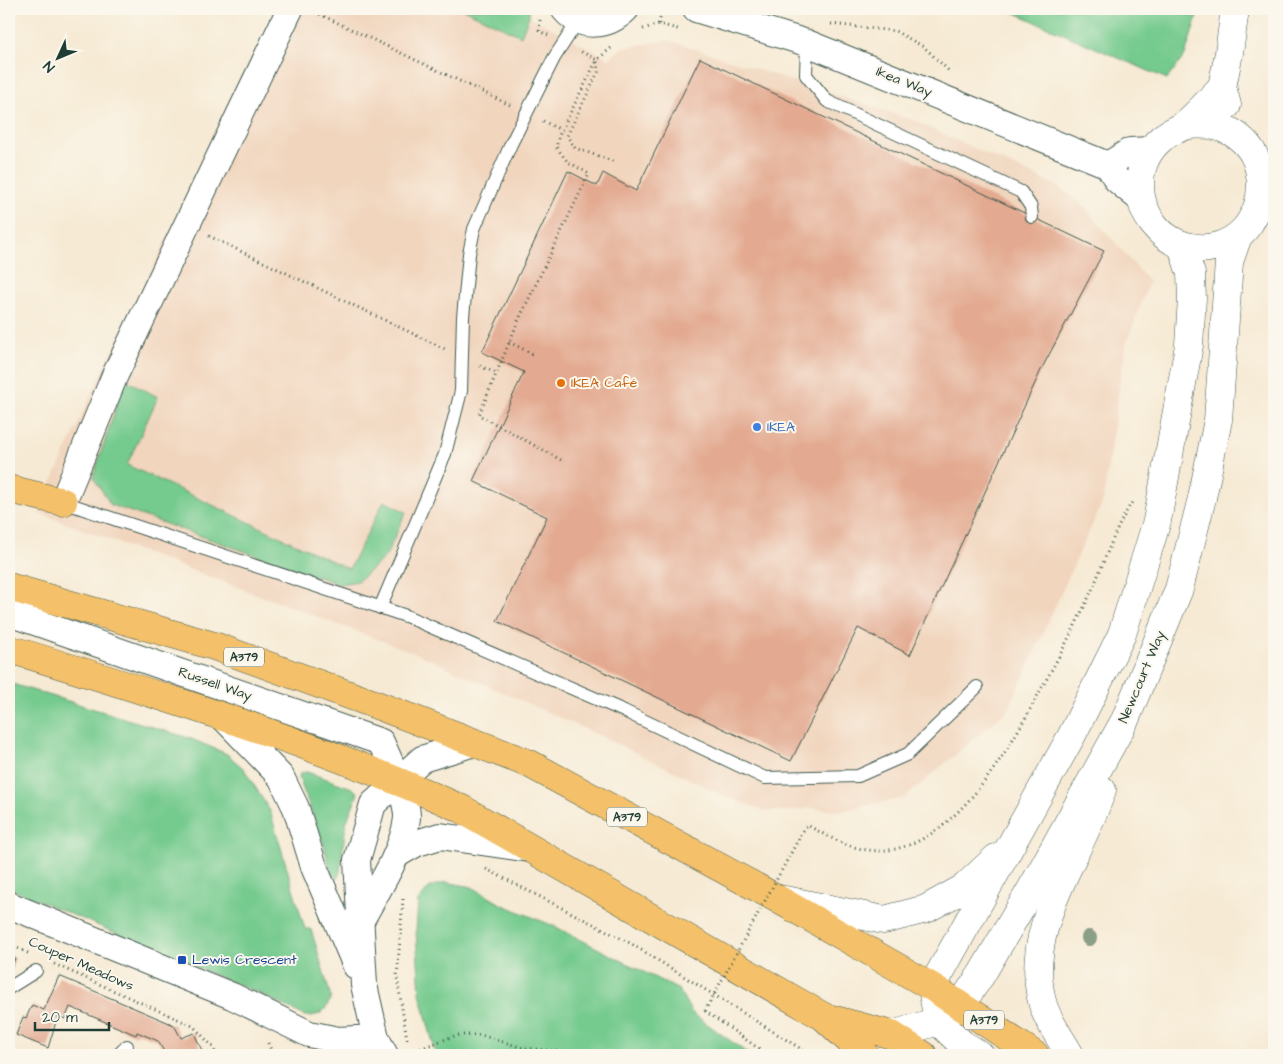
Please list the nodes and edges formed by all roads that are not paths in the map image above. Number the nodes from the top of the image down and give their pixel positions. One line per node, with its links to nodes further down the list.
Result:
1 (290, 9): 19 (street)
2 (1235, 9): 7 (street)
3 (571, 15): 4 (street); 21 (lane)
4 (631, 20)
5 (691, 20): 6 (street, Ikea Way)
6 (807, 42): 11 (street, Ikea Way); 15 (lane)
7 (1222, 87): 8 (street); 9 (street)
8 (1183, 126): 9 (street); 10 (street)
9 (1236, 132): 12 (street)
10 (1151, 150): 11 (street); 13 (street)
11 (1108, 165): 13 (street)
12 (1268, 168): 14 (street)
13 (1140, 199): 17 (street)
14 (1268, 206): 16 (street)
15 (1032, 217)
16 (1237, 239): 17 (street); 26 (street, Newcourt Way)
17 (1182, 246): 29 (street)
18 (9, 489): 19 (main road)
19 (64, 502): 21 (lane)
20 (9, 587): 27 (main road, A379)
21 (380, 608): 24 (lane)
22 (9, 613): 28 (street, Russell Way)
23 (9, 649): 25 (main road)
24 (978, 686)
25 (222, 716): 28 (main road); 36 (street, Russell Way)
26 (1126, 720): 39 (street, Newcourt Way); 49 (street)
27 (474, 743): 28 (street, Russell Way); 32 (main road, A379)
28 (398, 780): 30 (main road); 31 (street, Russell Way); 34 (street, Russell Way)
29 (1014, 841): 32 (street); 37 (street)
30 (534, 850): 31 (street); 40 (main road)
31 (396, 855): 34 (street, Russell Way)
32 (776, 898): 37 (main road, A379)
33 (9, 905): 43 (street, Russell Way)
34 (360, 922): 36 (street, Russell Way)
35 (36, 971): 38 (lane)
36 (364, 985): 44 (street, Russell Way)
37 (932, 987): 39 (main road, A379); 41 (street)
38 (9, 988)
39 (961, 1004): 41 (street, Newcourt Way); 48 (main road, A379)
40 (824, 1017): 42 (main road); 45 (main road)
41 (938, 1021): 42 (street, Newcourt Way); 47 (street)
42 (892, 1035): 46 (main road)
43 (306, 1045): 44 (street, Russell Way)
44 (380, 1047)
45 (865, 1055)
46 (923, 1055)
47 (980, 1055)
48 (1035, 1055)
49 (1070, 1055)

